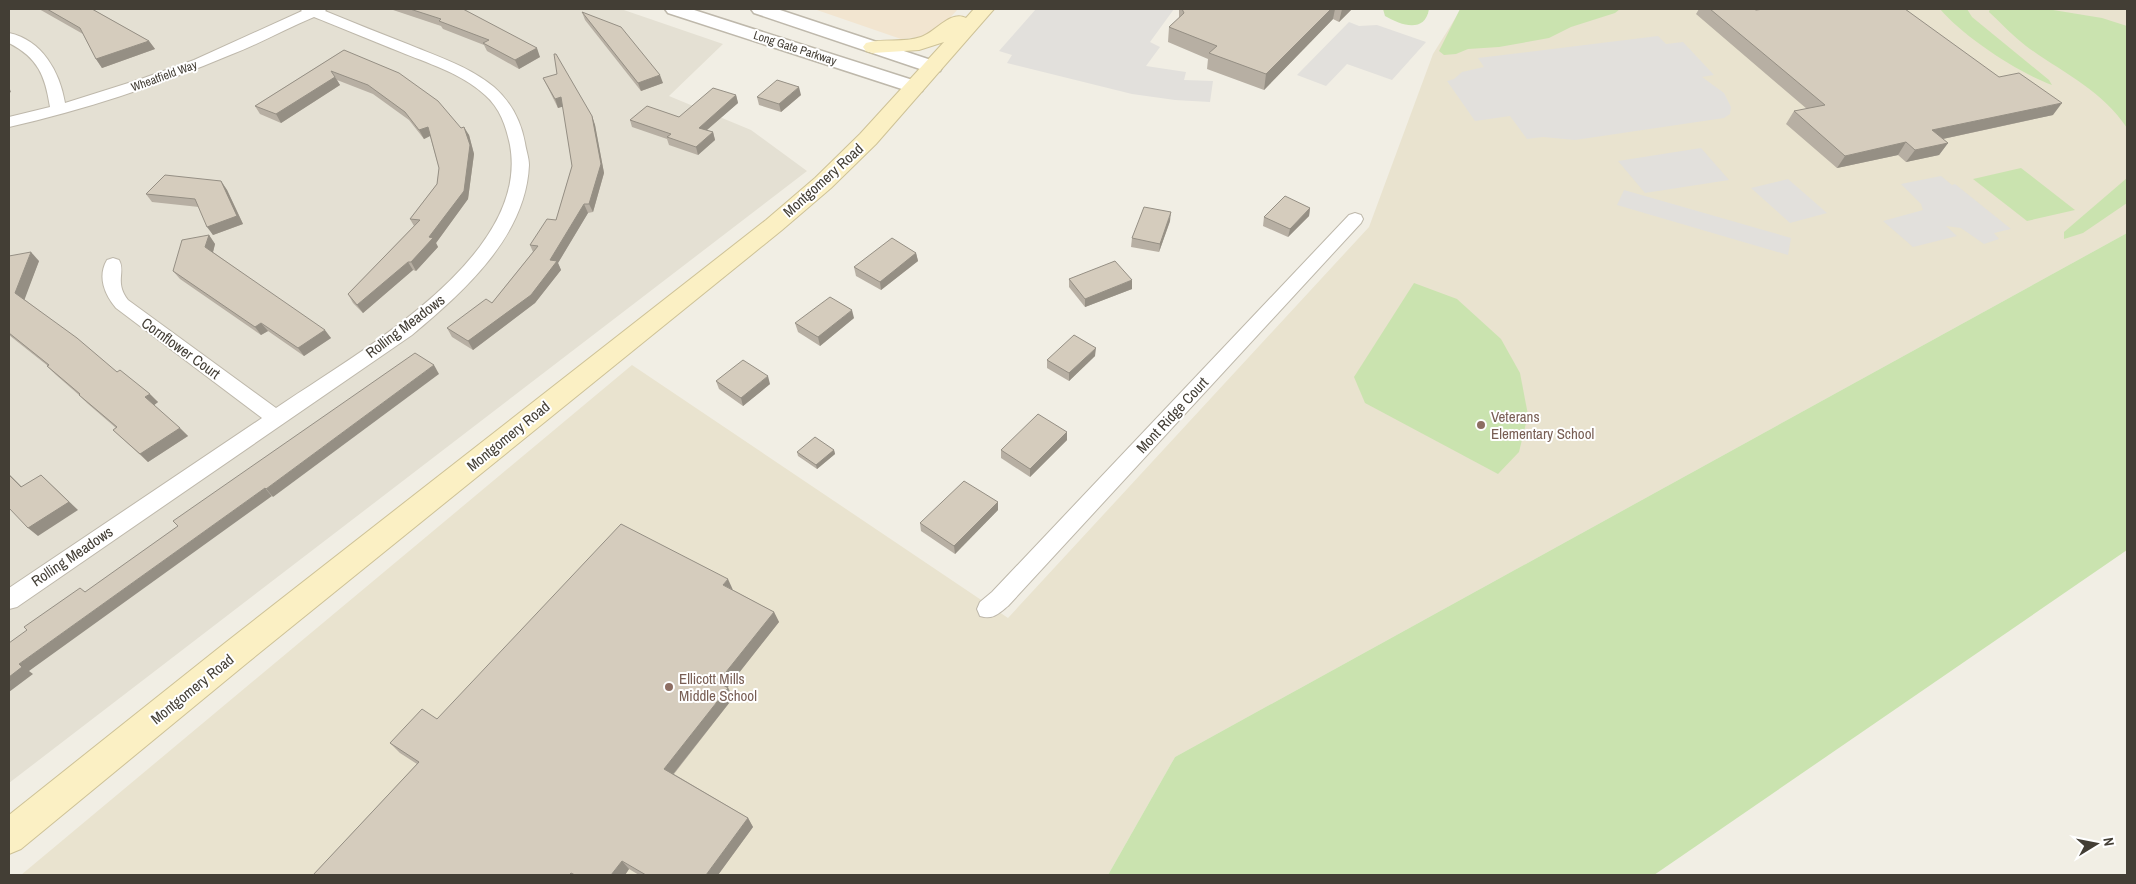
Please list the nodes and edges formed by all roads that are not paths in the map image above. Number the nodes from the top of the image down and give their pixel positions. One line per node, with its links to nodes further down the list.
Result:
1 (314, 9): 9 (street, Wheatfield Way); 13 (street, Rolling Meadows)
2 (674, 9): 8 (street, Long Gate Parkway)
3 (760, 9): 7 (street, Long Gate Parkway)
4 (969, 9): 7 (main road)
5 (984, 9): 8 (main road, Montgomery Road)
6 (9, 37): 9 (street)
7 (873, 47): 8 (street, Long Gate Parkway)
8 (924, 77): 16 (main road, Montgomery Road)
9 (58, 110): 10 (street, Wheatfield Way)
10 (9, 122)
11 (1355, 219): 15 (street, Mont Ridge Court)
12 (112, 264): 13 (street, Cornflower Court)
13 (276, 418): 14 (street, Rolling Meadows)
14 (9, 600)
15 (988, 609)
16 (9, 837)

